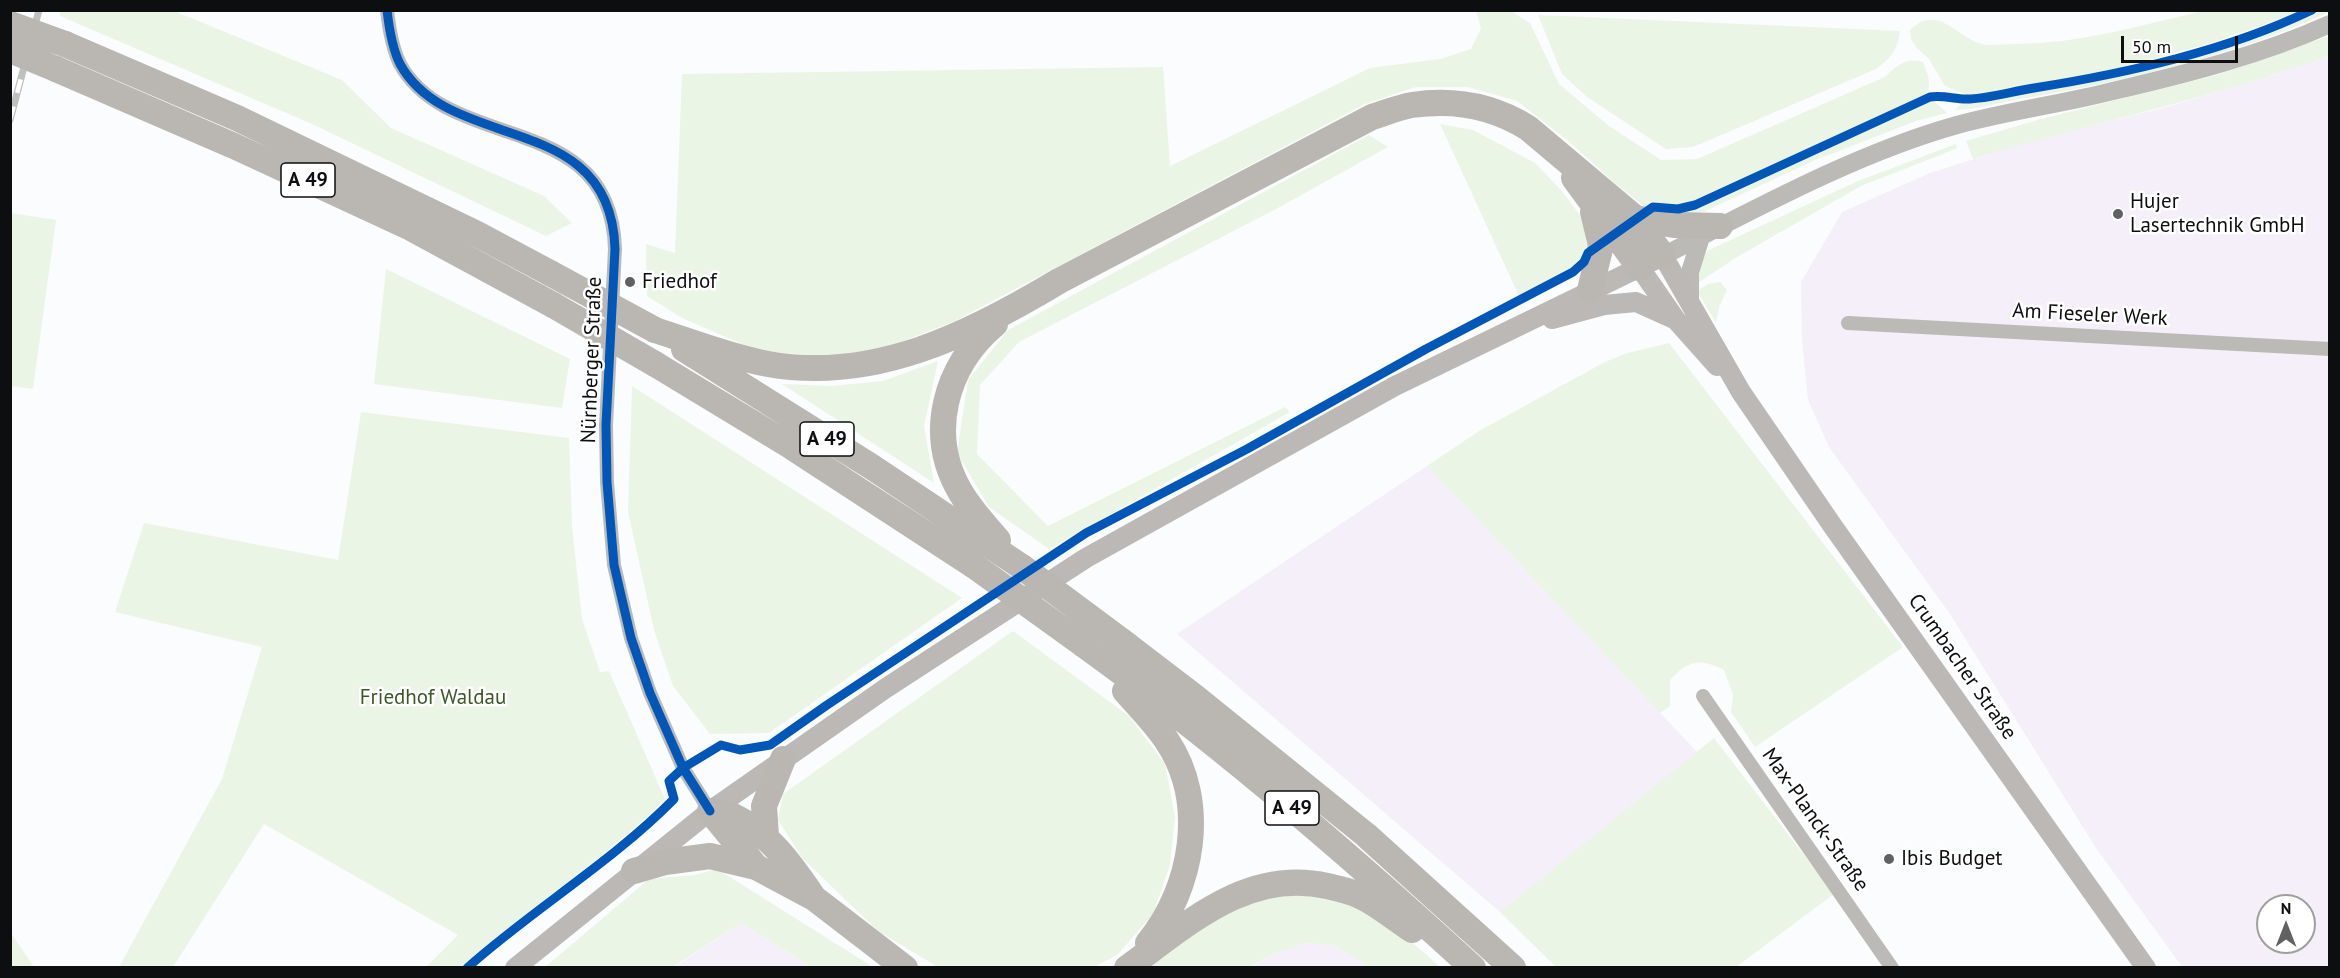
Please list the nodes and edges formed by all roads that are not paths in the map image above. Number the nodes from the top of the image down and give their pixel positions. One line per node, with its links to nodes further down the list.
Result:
1 (387, 10): 24 (street, Nürnberger Straße)
2 (10, 24): 17 (highway, A 49, bridge)
3 (2330, 24): 8 (street)
4 (10, 50): 21 (highway, A 49, bridge)
5 (1558, 153): 6 (highway); 7 (highway); 13 (highway)
6 (1591, 203): 10 (highway); 11 (highway)
7 (1635, 218): 8 (highway); 9 (highway)
8 (1710, 231): 9 (street); 12 (street)
9 (1663, 256): 10 (main road); 12 (main road, Crumbacher Straße)
10 (1640, 268): 11 (main road); 14 (main road, Crumbacher Straße)
11 (1590, 290): 16 (main road)
12 (1690, 301): 19 (main road, Crumbacher Straße)
13 (1014, 308): 17 (highway); 20 (highway)
14 (1676, 320): 16 (main road, Crumbacher Straße); 19 (main road, Crumbacher Straße)
15 (1848, 323): 18 (street, Am Fieseler Werk)
16 (1518, 327): 23 (main road)
17 (655, 330): 20 (highway, A 49)
18 (2330, 349)
19 (1741, 393): 36 (main road, Crumbacher Straße)
20 (1001, 549): 34 (highway, A 49, bridge)
21 (1095, 655): 29 (highway); 33 (highway, A 49)
22 (1703, 696): 35 (street, Max-Planck-Straße)
23 (783, 759): 24 (main road); 25 (highway)
24 (710, 811): 25 (highway); 26 (highway); 27 (main road)
25 (766, 836): 28 (highway)
26 (756, 867): 27 (highway); 28 (highway)
27 (634, 871): 30 (main road)
28 (814, 898): 31 (highway)
29 (1128, 967): 32 (highway)
30 (515, 968)
31 (905, 968)
32 (1462, 968)
33 (1473, 968)
34 (1513, 968)
35 (1892, 968)
36 (2146, 968)

